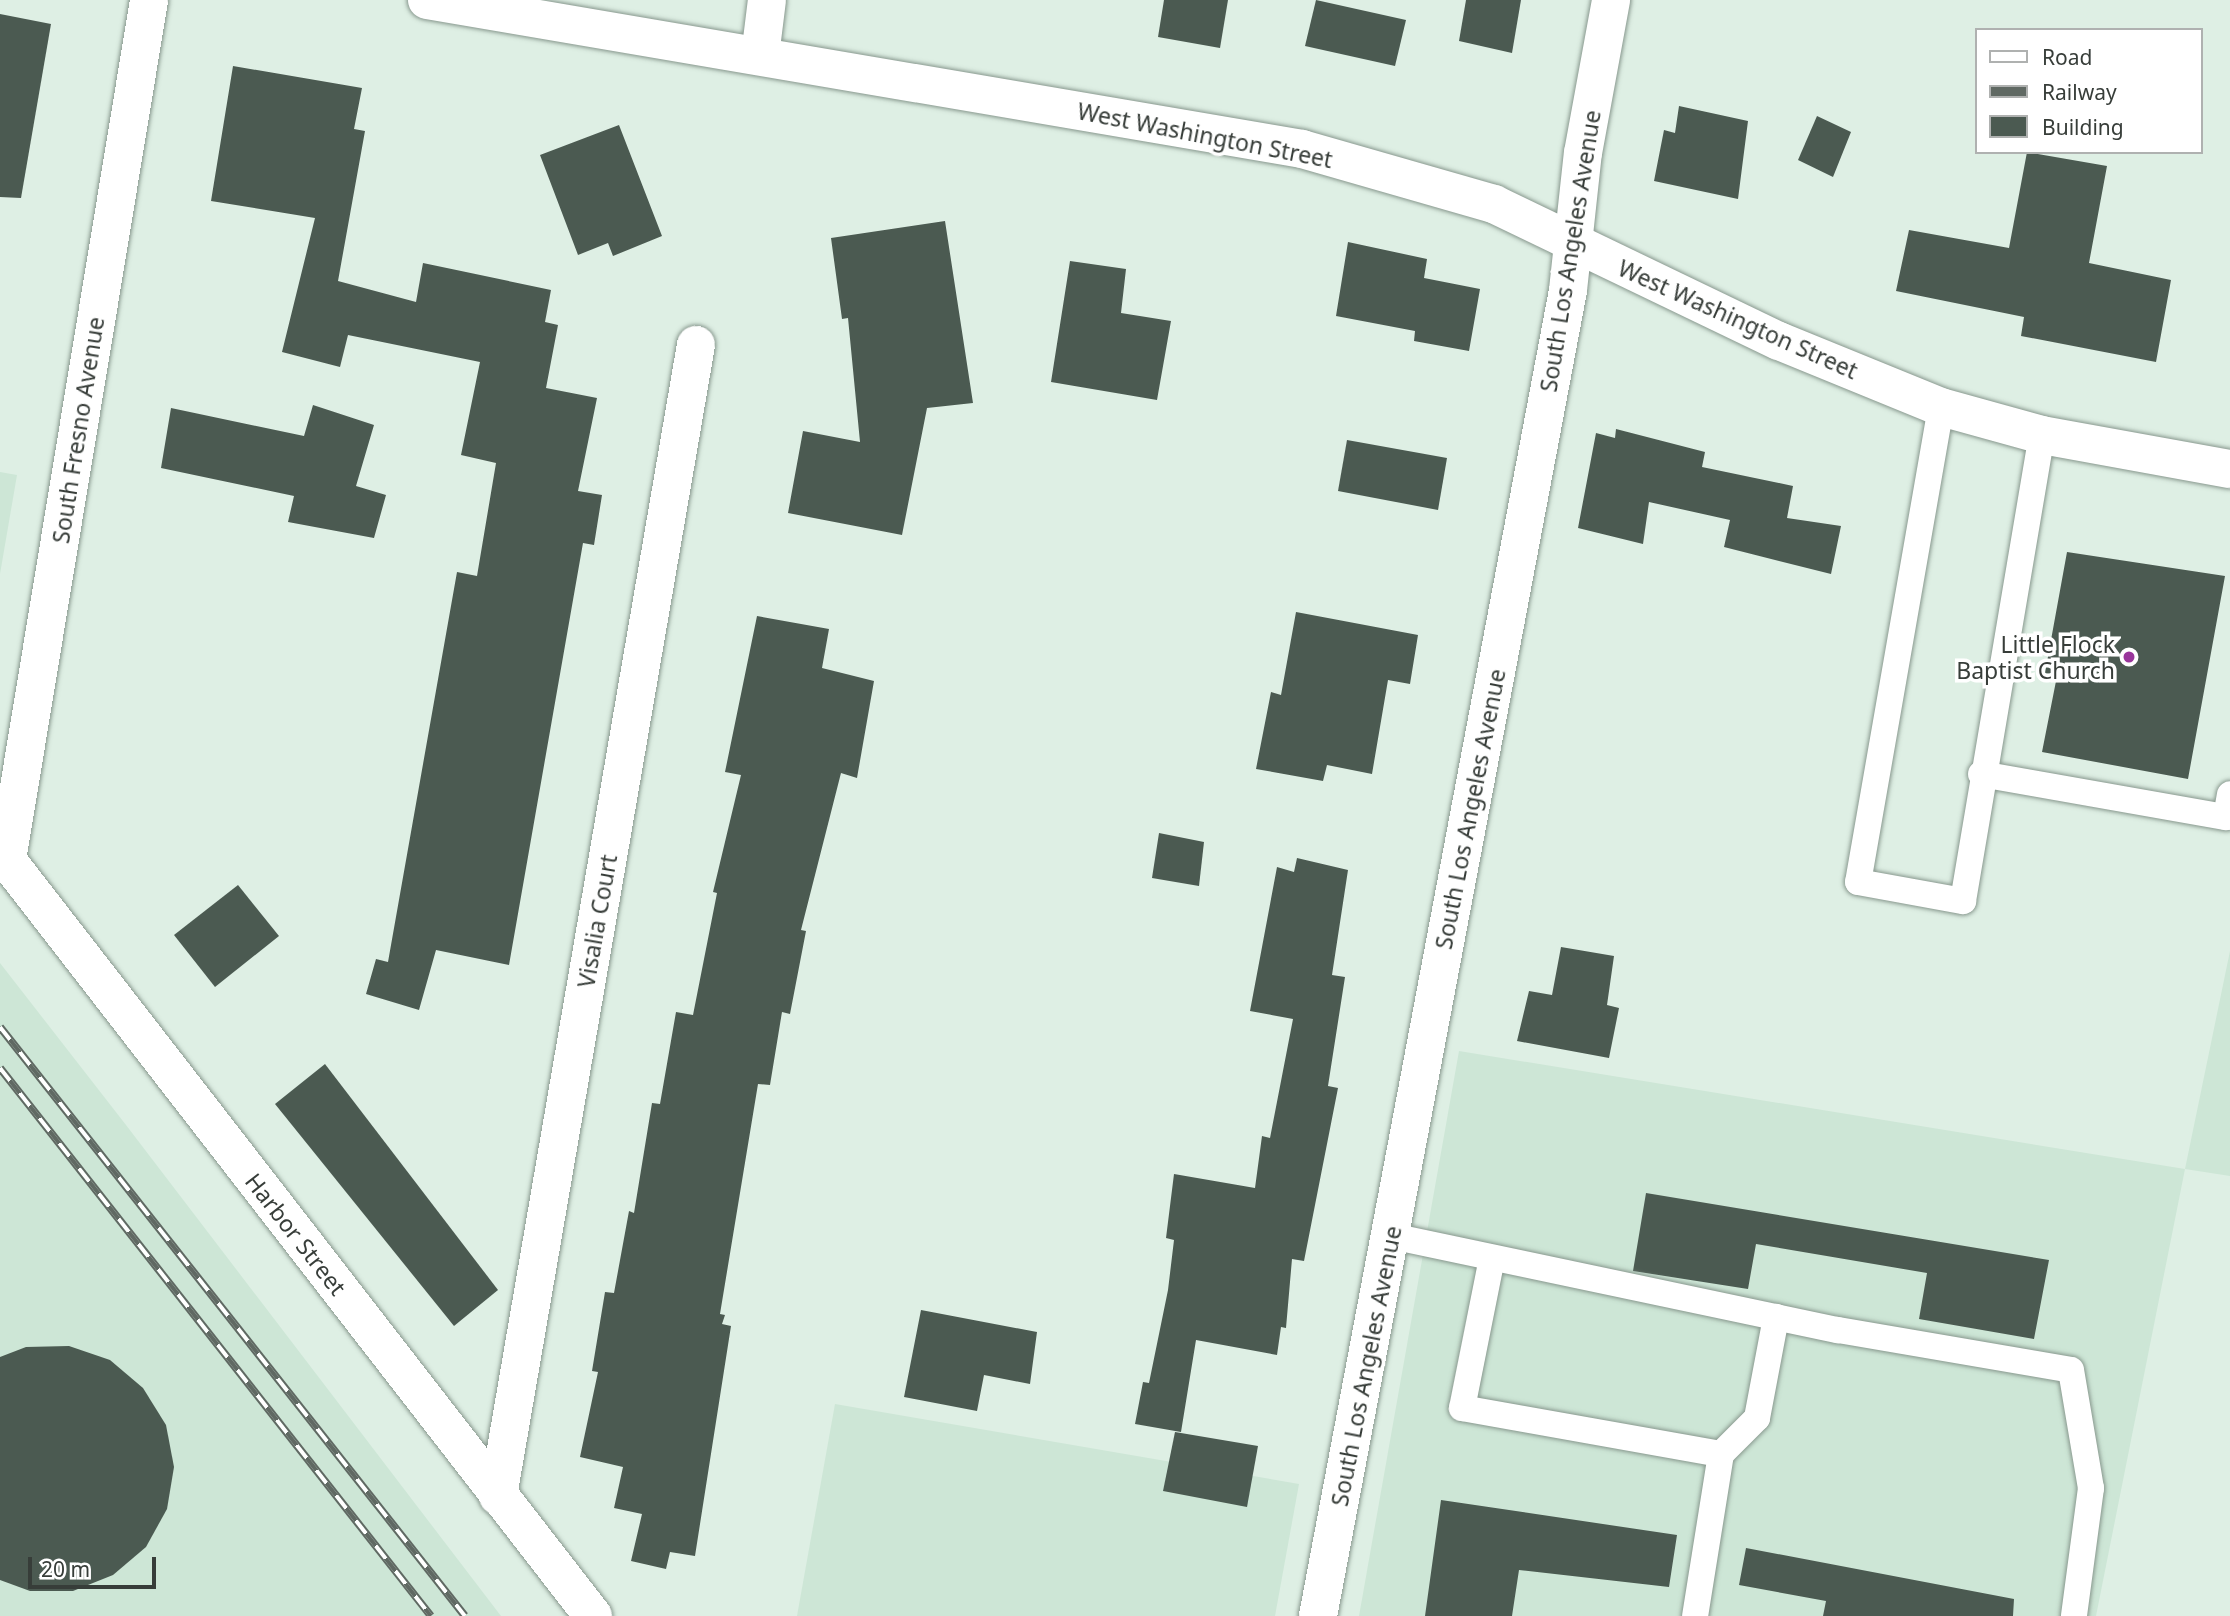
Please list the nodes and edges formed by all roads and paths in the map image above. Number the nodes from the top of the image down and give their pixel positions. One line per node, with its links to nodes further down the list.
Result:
1 (149, 0): 13 (street, South Fresno Avenue)
2 (427, 0): 5 (street, West Washington Street)
3 (766, 0): 5 (street)
4 (1611, 0): 6 (street, South Los Angeles Avenue)
5 (760, 56): 6 (street, West Washington Street)
6 (1573, 244): 8 (street, West Washington Street); 14 (street, South Los Angeles Avenue)
7 (696, 345): 18 (street, Visalia Court)
8 (1941, 407): 9 (street, West Washington Street); 11 (lane)
9 (2042, 435): 10 (street, West Washington Street); 11 (lane)
10 (2230, 469)
11 (1981, 774): 12 (lane)
12 (2230, 794)
13 (2, 857): 18 (street, Harbor Street)
14 (1391, 1236): 15 (lane); 20 (street, South Los Angeles Avenue)
15 (1492, 1258): 16 (lane); 17 (lane)
16 (1776, 1317): 17 (lane); 22 (lane)
17 (1721, 1454): 21 (lane)
18 (498, 1496): 19 (street, Harbor Street)
19 (593, 1616)
20 (1318, 1616)
21 (1696, 1616)
22 (2074, 1616)

